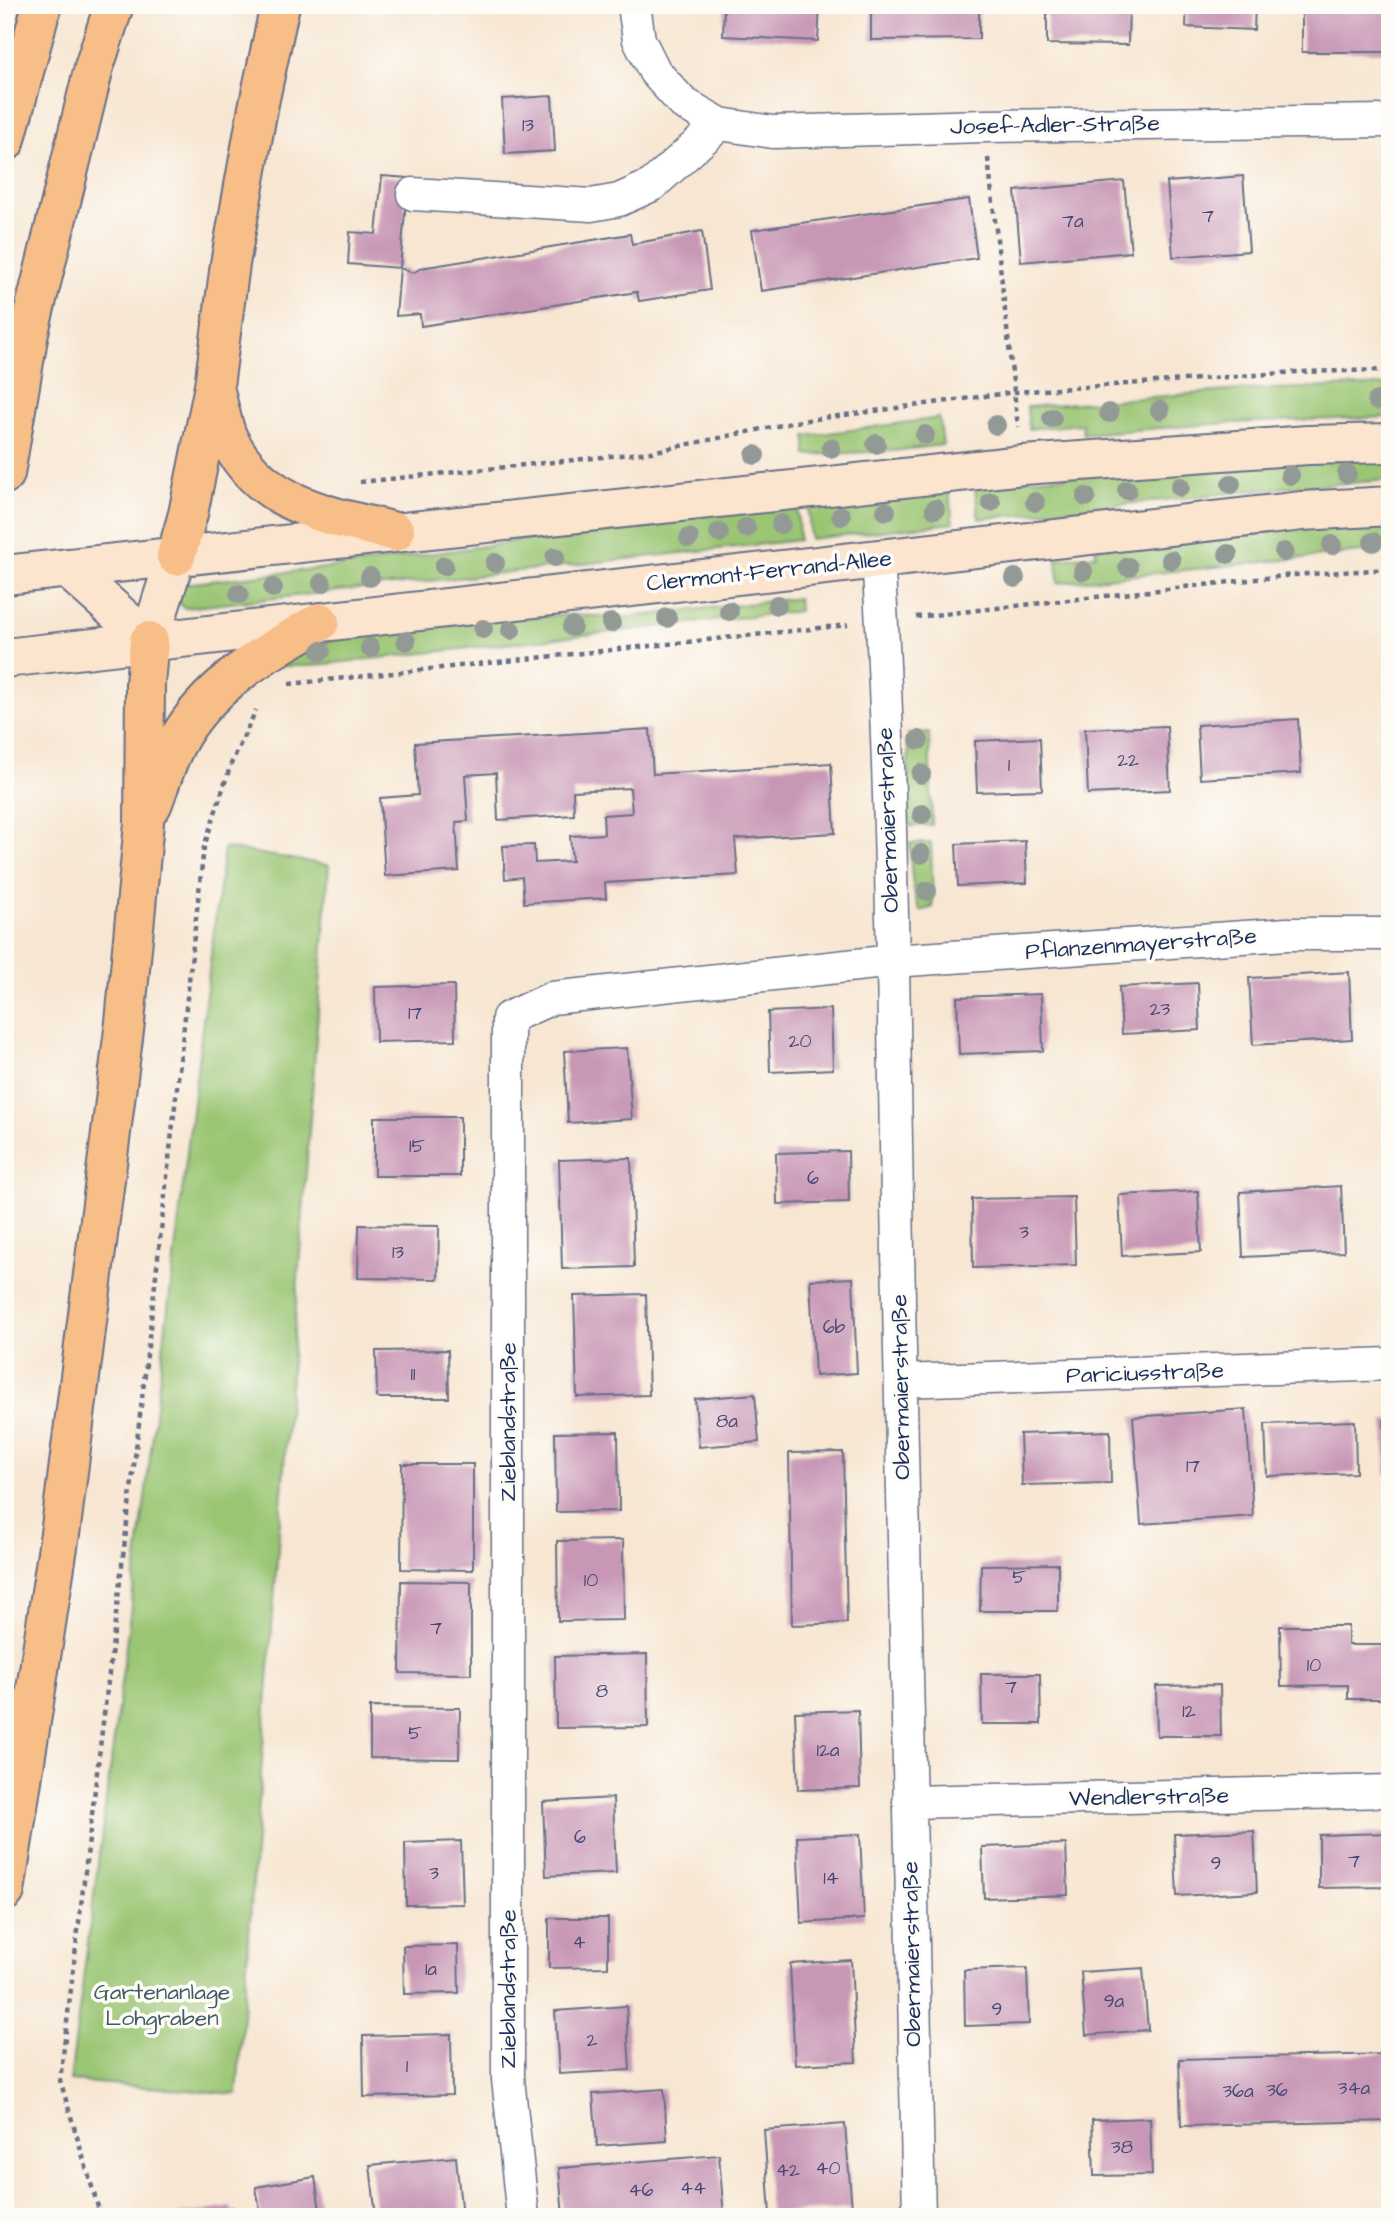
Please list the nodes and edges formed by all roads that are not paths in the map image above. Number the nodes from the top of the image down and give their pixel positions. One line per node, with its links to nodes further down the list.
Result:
1 (41, 5): 7 (highway)
2 (114, 5): 11 (highway)
3 (280, 5): 9 (highway)
4 (634, 5): 6 (street, Josef-Adler-Straße)
5 (1390, 121): 6 (street, Josef-Adler-Straße)
6 (720, 124): 8 (street)
7 (5, 142)
8 (413, 194)
9 (214, 386): 13 (highway); 14 (highway)
10 (1390, 443): 13 (street)
11 (6, 471)
12 (1390, 506): 15 (street, Clermont-Ferrand-Allee)
13 (395, 532): 14 (street)
14 (176, 556): 16 (street); 19 (street)
15 (878, 558): 18 (street, Clermont-Ferrand-Allee); 23 (street, Obermaierstraße)
16 (67, 568): 17 (street); 19 (street)
17 (5, 575)
18 (320, 622): 19 (street, Clermont-Ferrand-Allee); 21 (highway)
19 (149, 641): 20 (street, Clermont-Ferrand-Allee); 21 (highway)
20 (5, 658)
21 (144, 823): 28 (highway)
22 (1390, 934): 23 (street, Pflanzenmayerstraße)
23 (892, 961): 25 (street, Obermaierstraße); 29 (street, Zieblandstraße)
24 (1390, 1364): 25 (street, Pariciusstraße)
25 (901, 1381): 27 (street, Obermaierstraße)
26 (1390, 1791): 27 (street, Wendlerstraße)
27 (909, 1802): 30 (street, Obermaierstraße)
28 (5, 1891)
29 (523, 2217)
30 (919, 2217)

